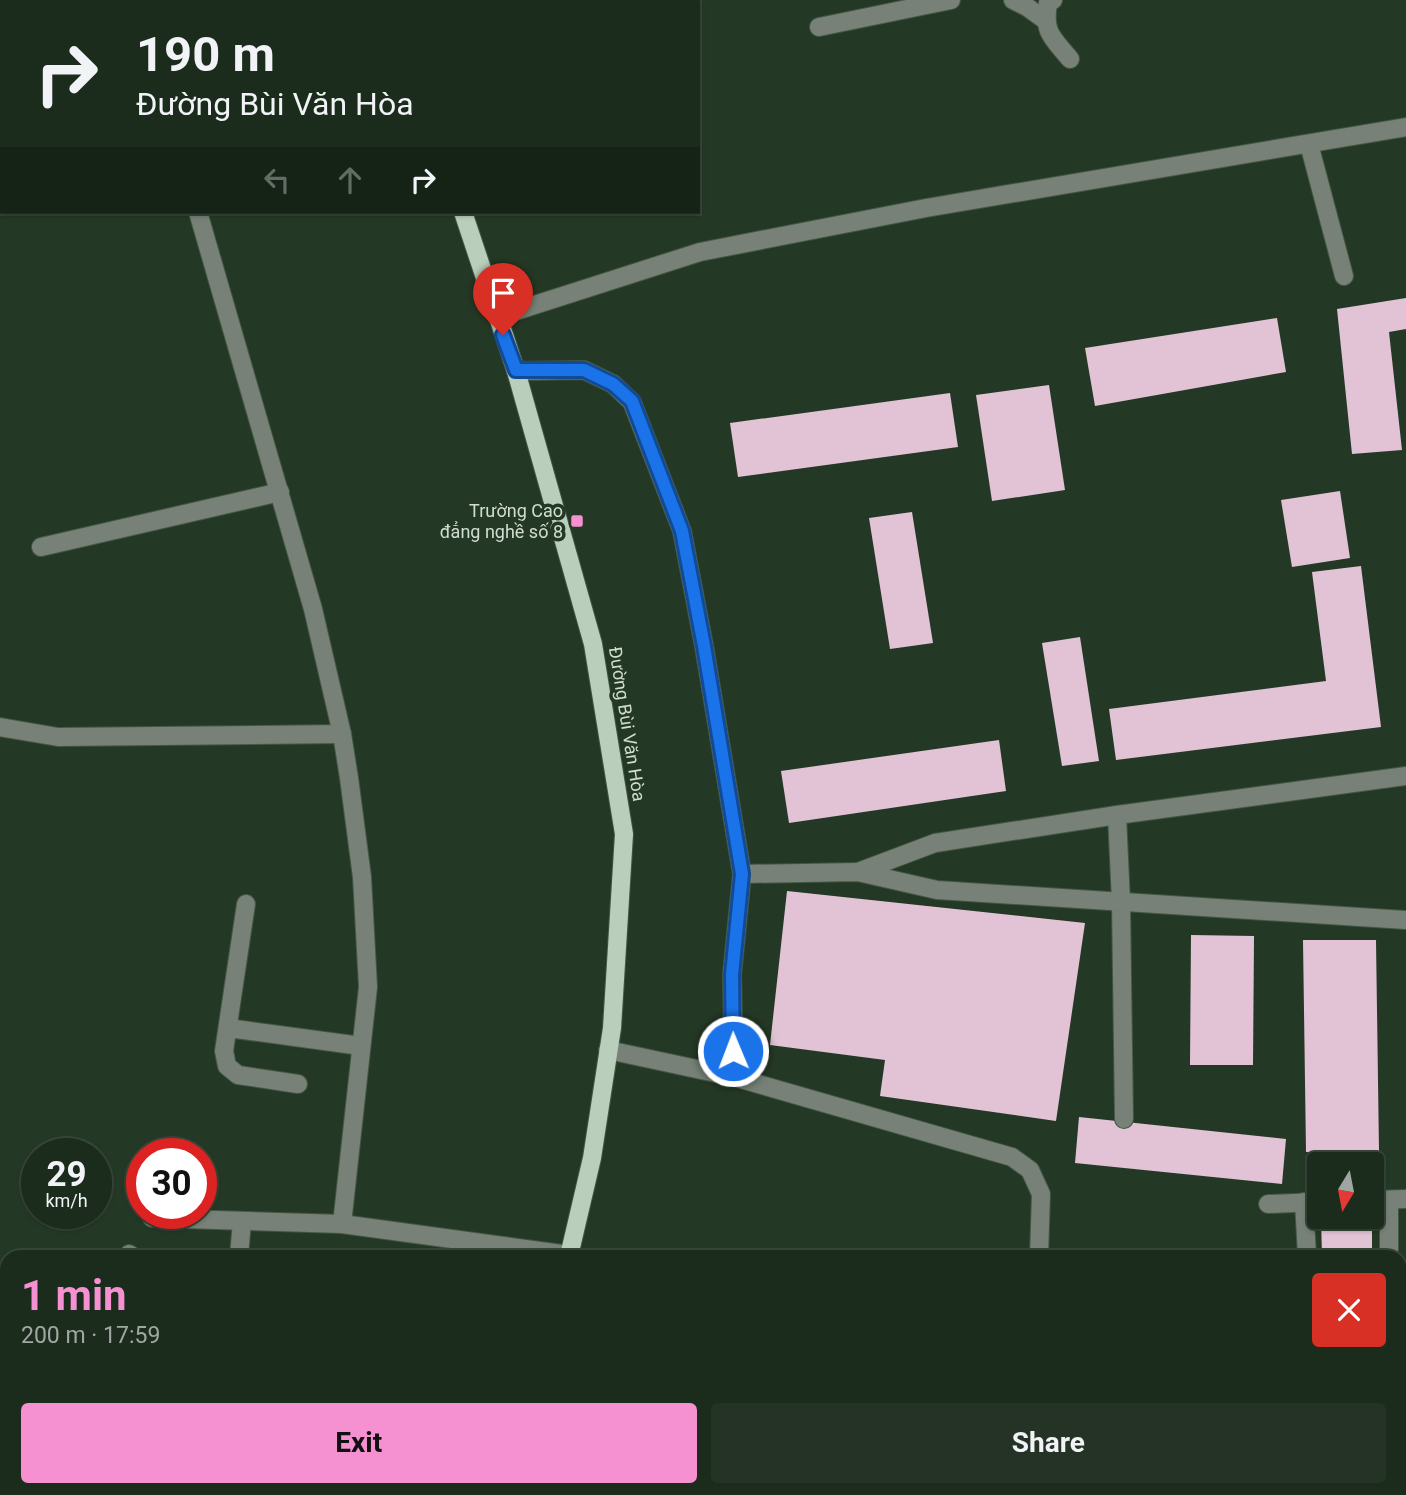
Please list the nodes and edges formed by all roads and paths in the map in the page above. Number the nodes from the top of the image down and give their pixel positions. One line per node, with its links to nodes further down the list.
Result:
1 (951, 0): 5 (street)
2 (1013, 0): 4 (street)
3 (1053, 0): 4 (street)
4 (1045, 20): 6 (street)
5 (819, 27)
6 (1070, 59)
7 (1406, 127): 8 (street)
8 (1309, 144): 11 (street); 12 (street)
9 (199, 214): 14 (street)
10 (464, 214): 12 (main road, Đường Bùi Văn Hòa)
11 (1344, 276)
12 (497, 317): 13 (main road, Đường Bùi Văn Hòa)
13 (516, 370): 21 (street); 27 (main road, Đường Bùi Văn Hòa)
14 (279, 492): 15 (street); 17 (street)
15 (41, 547)
16 (0, 727): 17 (street)
17 (342, 734): 26 (street)
18 (1406, 776): 19 (street)
19 (1117, 815): 20 (street); 22 (street)
20 (858, 872): 21 (street); 22 (street)
21 (742, 874): 28 (street)
22 (1121, 902): 24 (street); 30 (street)
23 (246, 904): 25 (street)
24 (1406, 920)
25 (228, 1028): 26 (street); 29 (street)
26 (362, 1046): 36 (street)
27 (608, 1051): 28 (street); 40 (main road, Đường Bùi Văn Hòa)
28 (734, 1077): 41 (street)
29 (298, 1084)
30 (1124, 1119)
31 (1389, 1200): 43 (street)
32 (1307, 1202): 33 (street)
33 (1268, 1204)
34 (217, 1220): 35 (street)
35 (242, 1221): 36 (street); 38 (street)
36 (342, 1224): 39 (street)
37 (1310, 1229): 42 (street)
38 (240, 1250)
39 (526, 1250)
40 (570, 1250)
41 (1039, 1250)
42 (1308, 1250)
43 (1388, 1250)

